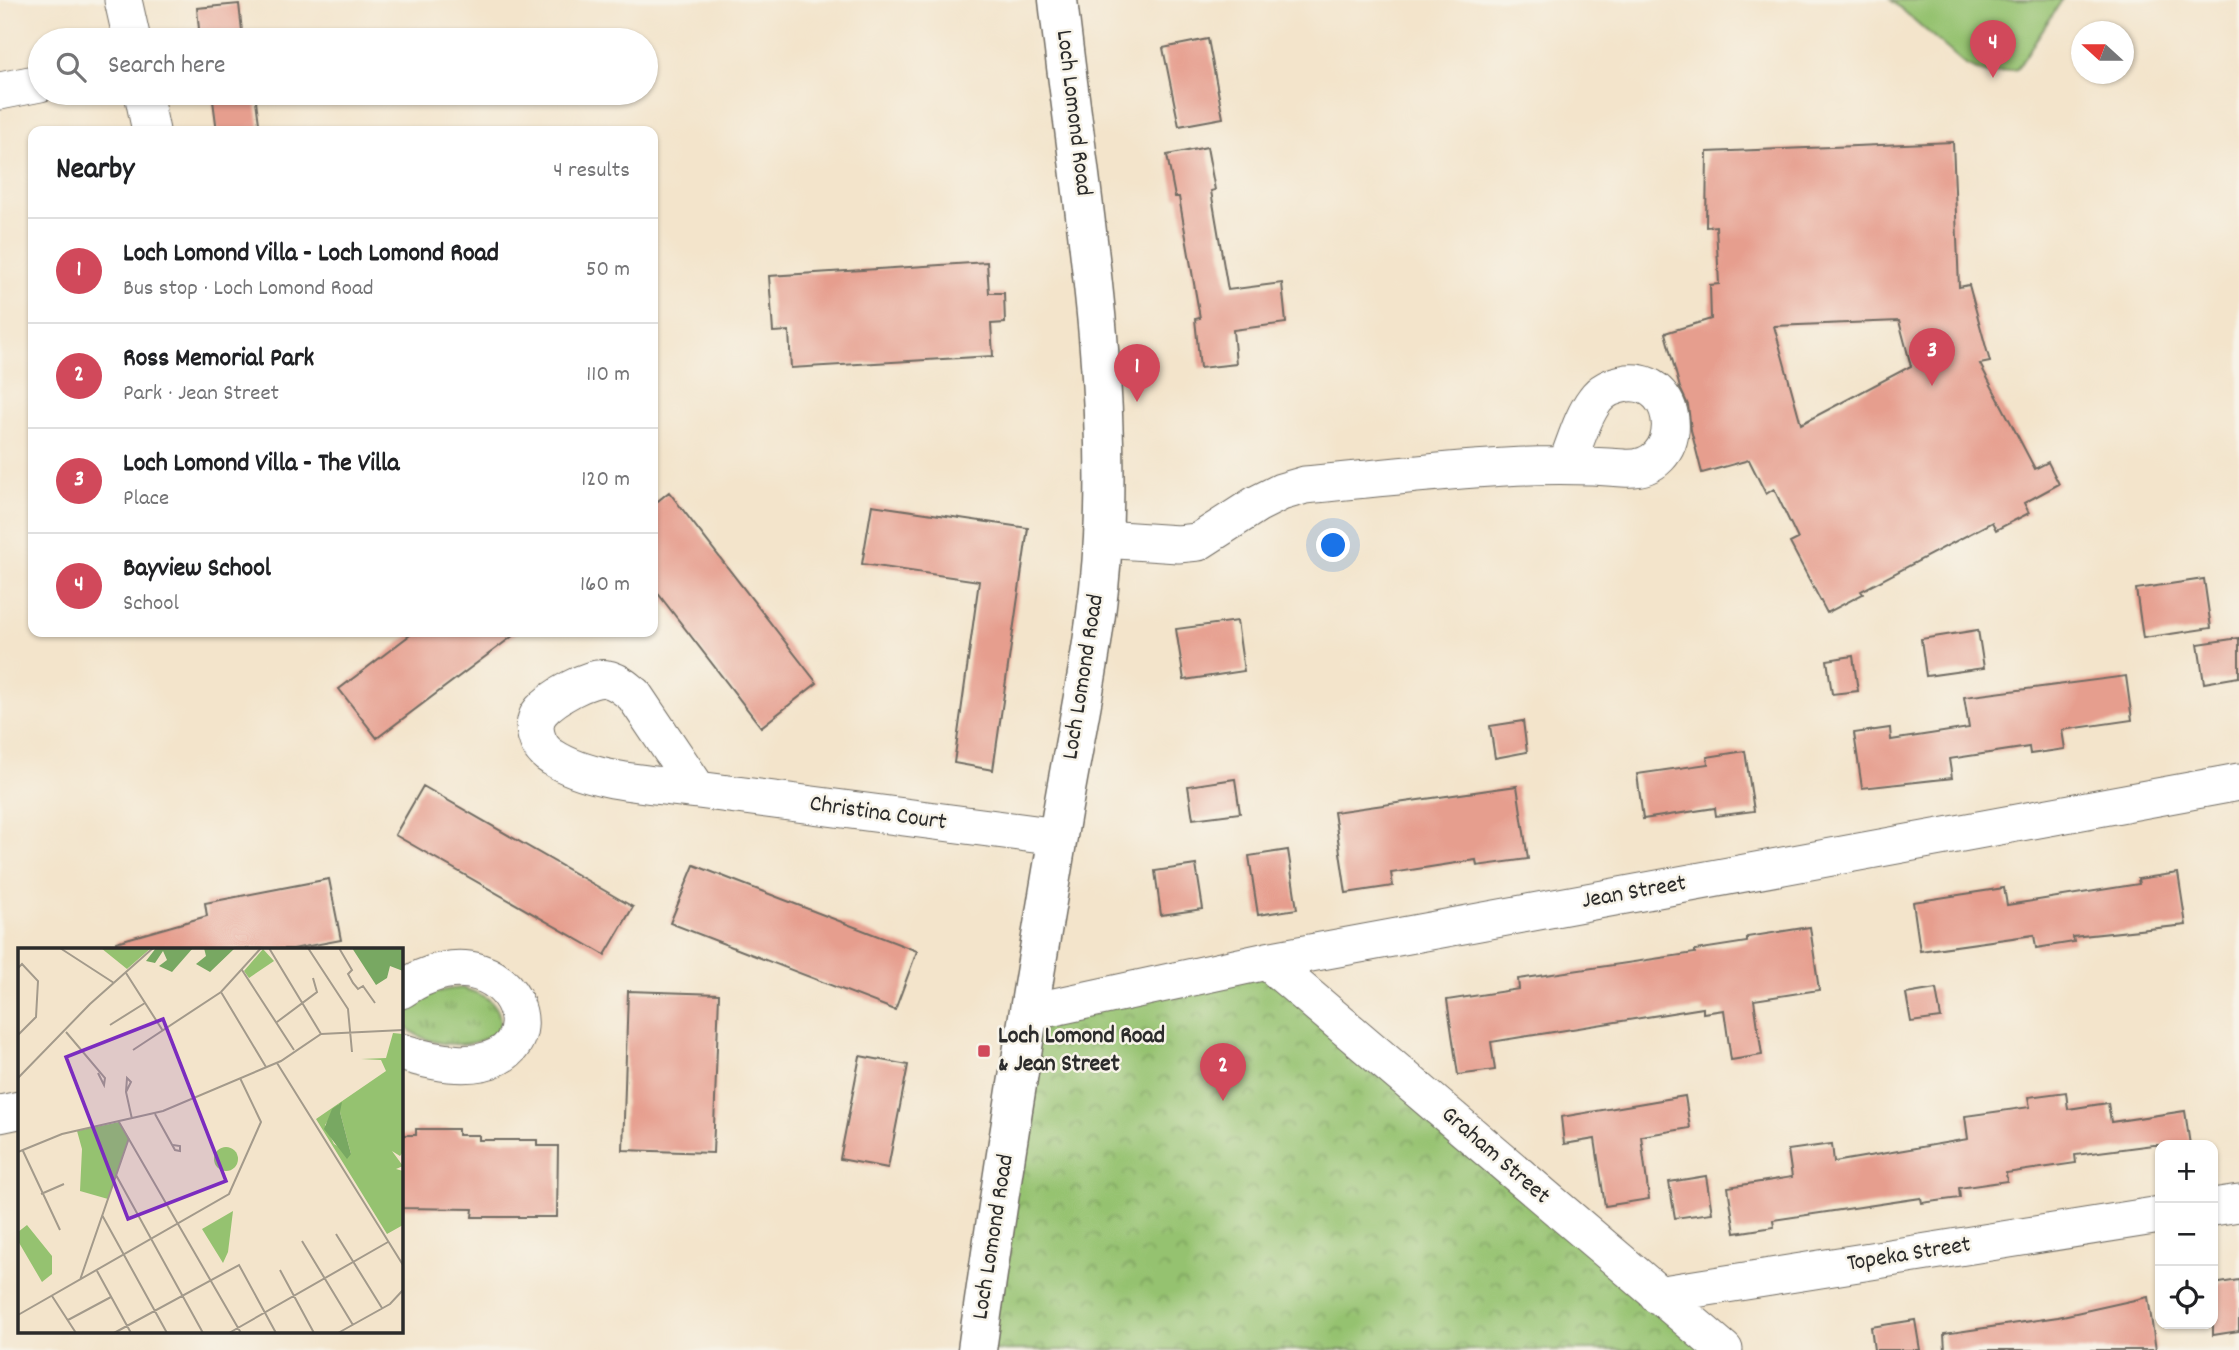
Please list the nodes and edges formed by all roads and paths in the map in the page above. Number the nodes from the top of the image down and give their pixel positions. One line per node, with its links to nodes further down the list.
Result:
1 (123, 0): 3 (street)
2 (1058, 0): 9 (main road, Loch Lomond Road)
3 (129, 28)
4 (28, 85): 5 (street)
5 (0, 90)
6 (146, 105): 7 (street)
7 (150, 126)
8 (1567, 463): 9 (street)
9 (1103, 539): 12 (main road, Loch Lomond Road)
10 (2239, 782): 13 (street, Jean Street)
11 (698, 790): 12 (street, Christina Court)
12 (1058, 837): 15 (main road, Loch Lomond Road)
13 (1267, 961): 15 (street, Jean Street); 22 (street, Graham Street)
14 (402, 989): 16 (street)
15 (1031, 1012): 23 (main road, Loch Lomond Road)
16 (402, 1052)
17 (18, 1110): 18 (street)
18 (0, 1114)
19 (2239, 1203): 20 (street)
20 (2218, 1206)
21 (2155, 1216): 22 (street, Topeka Street)
22 (1657, 1295): 24 (street, Graham Street)
23 (977, 1350)
24 (1724, 1350)

